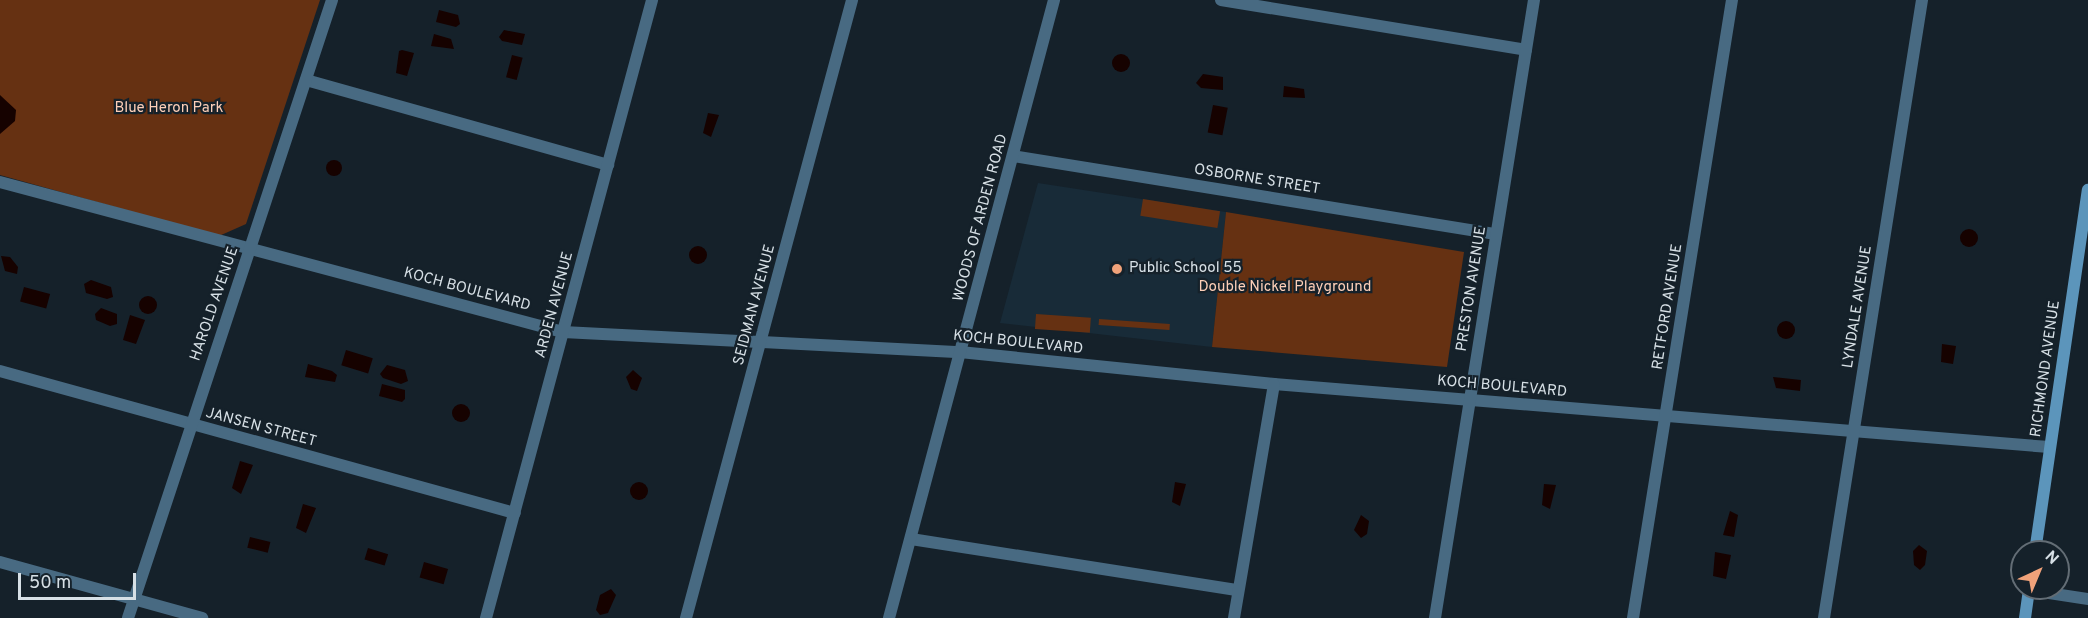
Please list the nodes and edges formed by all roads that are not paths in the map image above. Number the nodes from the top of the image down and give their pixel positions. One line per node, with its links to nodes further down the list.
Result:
1 (332, 0): 10 (street, HAROLD AVENUE)
2 (652, 0): 12 (street, ARDEN AVENUE)
3 (852, 0): 18 (street, SEIDMAN AVENUE)
4 (1054, 0): 11 (street, WOODS OF ARDEN ROAD)
5 (1221, 0): 9 (street)
6 (1534, 0): 9 (street, PRESTON AVENUE)
7 (1732, 0): 23 (street, RETFORD AVENUE)
8 (1922, 0): 25 (street, LYNDALE AVENUE)
9 (1526, 50): 15 (street, PRESTON AVENUE)
10 (306, 81): 12 (street); 16 (street, HAROLD AVENUE)
11 (1013, 156): 15 (street, OSBORNE STREET); 19 (street, WOODS OF ARDEN ROAD)
12 (608, 165): 17 (street, ARDEN AVENUE)
13 (0, 182): 16 (street, KOCH BOULEVARD)
14 (2088, 190): 26 (main road, RICHMOND AVENUE)
15 (1496, 234): 22 (street, PRESTON AVENUE)
16 (250, 247): 17 (street, KOCH BOULEVARD); 24 (street, HAROLD AVENUE)
17 (564, 332): 18 (street, KOCH BOULEVARD); 27 (street, ARDEN AVENUE)
18 (760, 343): 19 (street, KOCH BOULEVARD); 39 (street, SEIDMAN AVENUE)
19 (960, 352): 21 (street, KOCH BOULEVARD); 28 (street, WOODS OF ARDEN ROAD)
20 (0, 371): 24 (street, JANSEN STREET)
21 (1274, 384): 22 (street, KOCH BOULEVARD); 31 (street)
22 (1470, 399): 23 (street, KOCH BOULEVARD); 42 (street, PRESTON AVENUE)
23 (1665, 417): 25 (street, KOCH BOULEVARD); 43 (street, RETFORD AVENUE)
24 (190, 424): 27 (street, JANSEN STREET); 34 (street, HAROLD AVENUE)
25 (1853, 431): 26 (street, KOCH BOULEVARD); 44 (street, LYNDALE AVENUE)
26 (2049, 447): 29 (main road, RICHMOND AVENUE)
27 (515, 513): 38 (street, ARDEN AVENUE)
28 (911, 539): 31 (street); 40 (street, WOODS OF ARDEN ROAD)
29 (2037, 540)
30 (0, 562): 34 (street)
31 (1238, 590): 41 (street)
32 (2070, 596): 33 (street)
33 (2088, 599)
34 (134, 600): 36 (street, HAROLD AVENUE); 37 (street)
35 (2027, 600): 45 (main road)
36 (128, 618)
37 (202, 618)
38 (486, 618)
39 (686, 618)
40 (890, 618)
41 (1234, 618)
42 (1435, 618)
43 (1633, 618)
44 (1824, 618)
45 (2025, 618)

